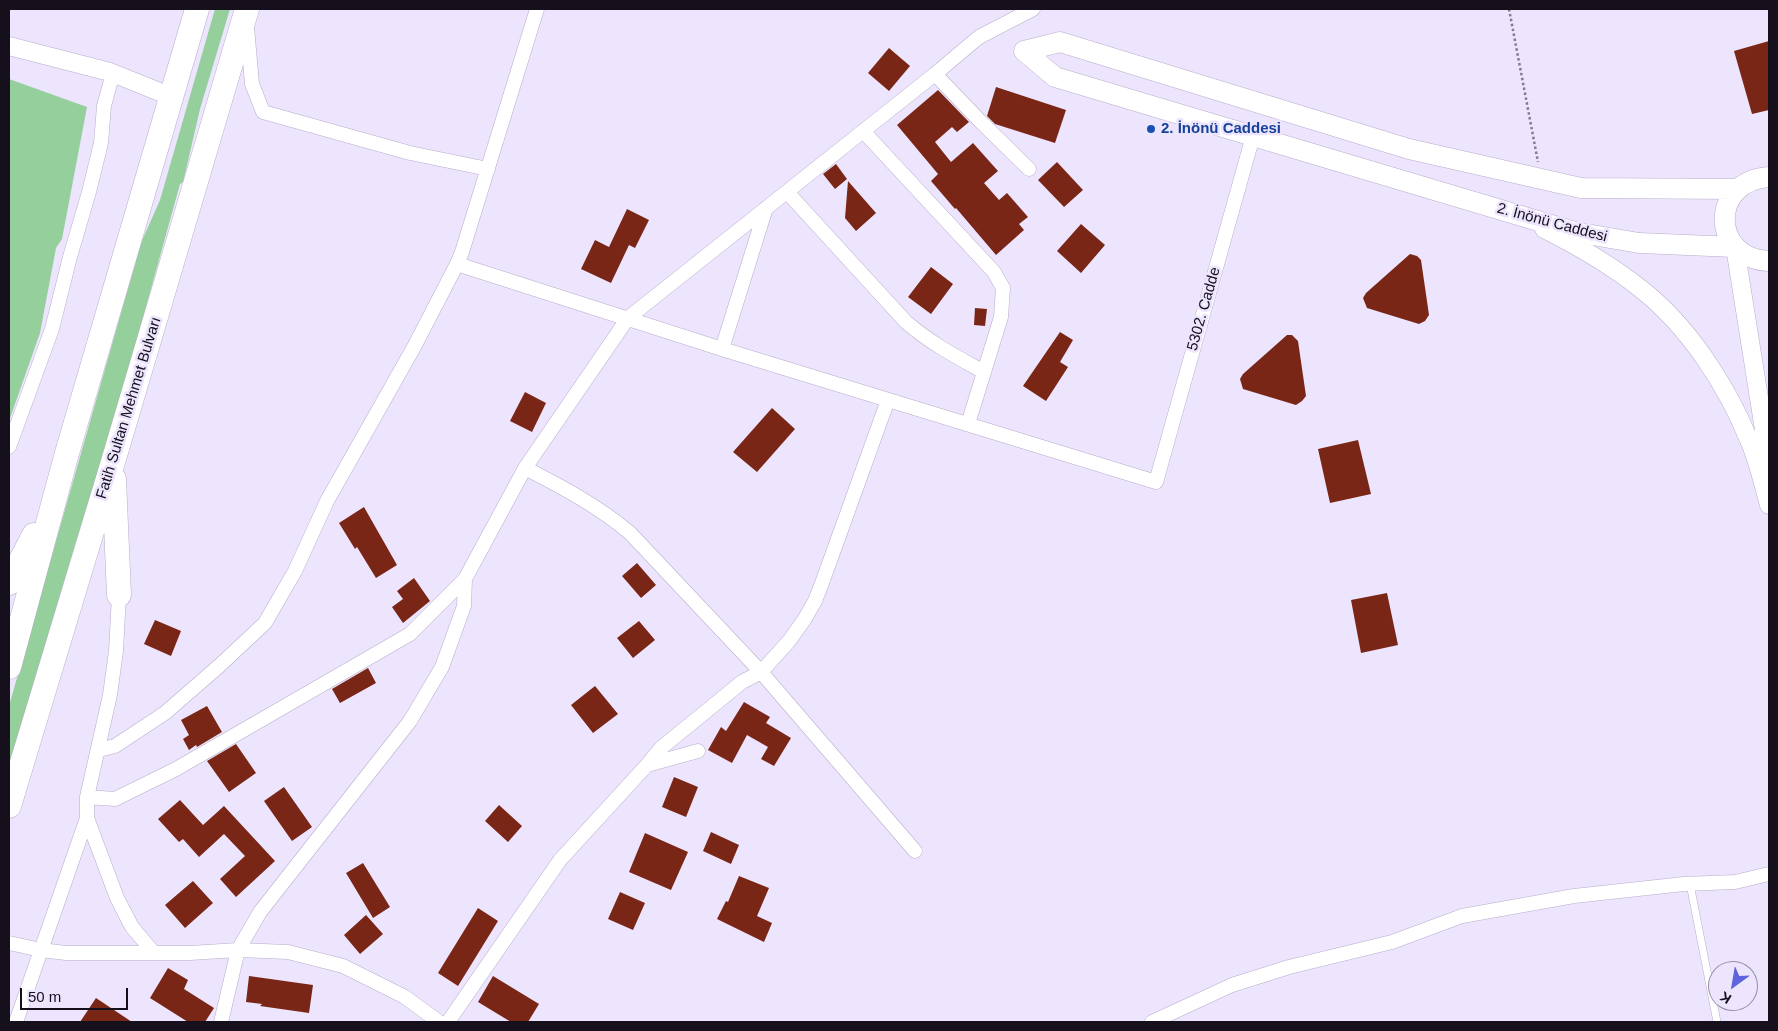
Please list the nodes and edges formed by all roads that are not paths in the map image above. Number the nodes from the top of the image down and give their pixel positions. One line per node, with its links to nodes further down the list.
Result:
1 (197, 9): 8 (highway)
2 (537, 9): 12 (street)
3 (1033, 9): 7 (street)
4 (246, 11): 12 (street); 29 (highway, Fatih Sultan Mehmet Bulvarı)
5 (9, 46): 6 (street)
6 (113, 74): 8 (street); 27 (street)
7 (935, 74): 10 (street); 13 (street)
8 (172, 97): 31 (highway)
9 (1262, 104): 11 (main road); 11 (main road, 2. İnönü Caddesi); 15 (main road, 2. İnönü Caddesi)
10 (863, 131): 16 (street); 24 (street)
11 (1253, 136): 18 (main road, 2. İnönü Caddesi); 26 (street, 5302. Cadde)
12 (488, 168): 21 (street)
13 (1029, 169)
14 (1769, 176): 15 (main road, 2. İnönü Caddesi)
15 (1738, 189): 19 (main road)
16 (787, 192): 17 (street); 24 (street)
17 (766, 208): 22 (street); 23 (street)
18 (1514, 214): 19 (main road, 2. İnönü Caddesi); 32 (street)
19 (1735, 246): 20 (main road); 28 (street)
20 (1769, 261)
21 (457, 264): 22 (street); 38 (street)
22 (628, 318): 23 (street); 30 (street)
23 (722, 349): 25 (street)
24 (984, 372): 26 (street)
25 (888, 400): 26 (street); 37 (street)
26 (968, 424)
27 (9, 447)
28 (1769, 461)
29 (113, 462): 35 (highway); 42 (highway, Fatih Sultan Mehmet Bulvarı)
30 (525, 468): 33 (street); 37 (street)
31 (60, 484): 34 (highway); 36 (highway)
32 (1769, 505)
33 (465, 579): 41 (street); 49 (street)
34 (9, 583)
35 (119, 595): 38 (street)
36 (9, 667)
37 (761, 672): 40 (street); 44 (street)
38 (99, 750): 41 (street)
39 (698, 751): 40 (street)
40 (647, 765): 54 (street)
41 (87, 797): 43 (street)
42 (9, 806)
43 (87, 818): 48 (street); 50 (street)
44 (915, 851)
45 (1769, 874): 46 (street)
46 (1690, 884): 55 (street); 56 (lane)
47 (9, 943): 48 (street)
48 (41, 950): 50 (street); 51 (street)
49 (238, 950): 50 (street); 52 (street); 53 (street)
50 (154, 953)
51 (16, 1022)
52 (221, 1022)
53 (439, 1022)
54 (448, 1022)
55 (1152, 1022)
56 (1717, 1022)

